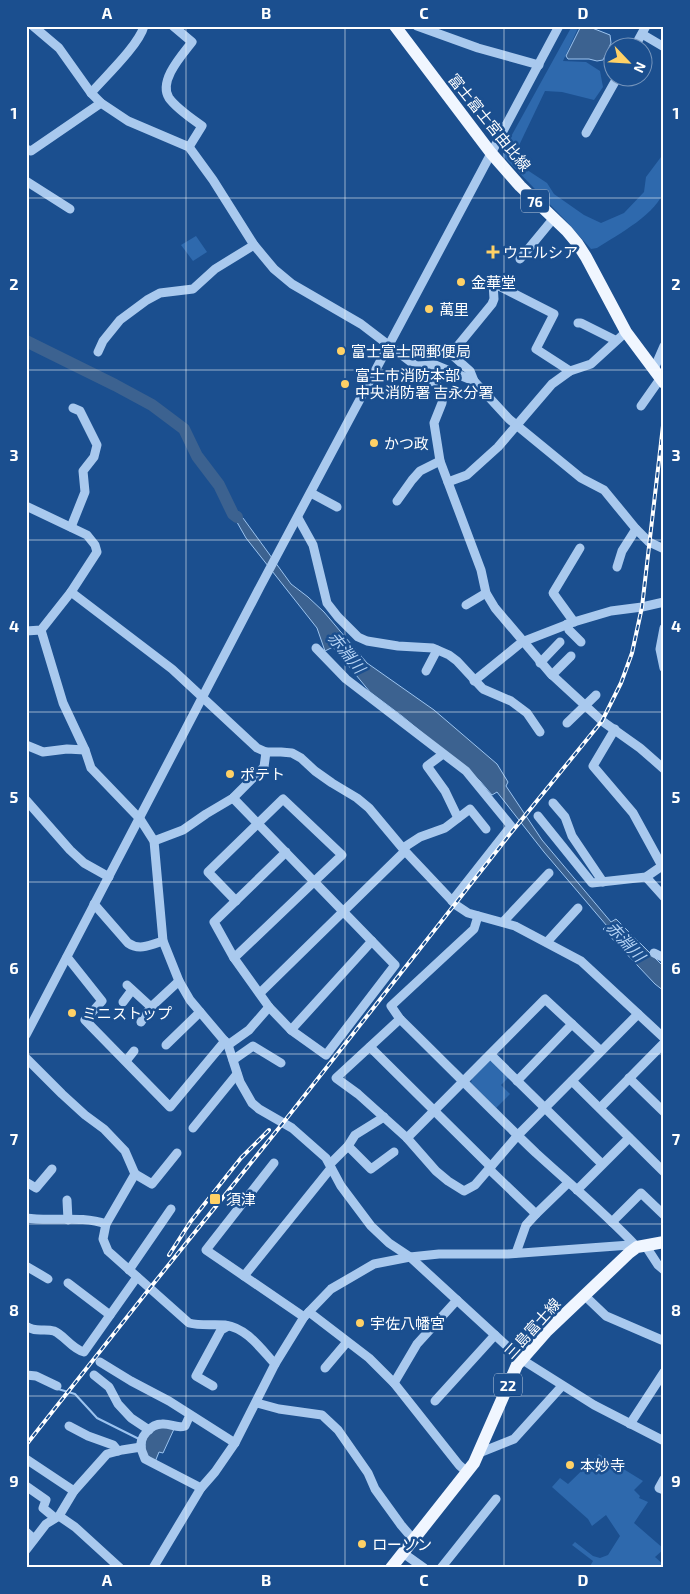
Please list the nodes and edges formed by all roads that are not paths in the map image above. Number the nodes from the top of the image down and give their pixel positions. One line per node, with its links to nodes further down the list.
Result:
1 (33, 26): 11 (street)
2 (144, 26): 11 (street)
3 (173, 26): 14 (street)
4 (395, 26): 16 (main road, 富士富士宮由比線 / 76)
5 (417, 26): 9 (street)
6 (559, 26): 9 (street)
7 (644, 30): 8 (street)
8 (664, 47)
9 (539, 66): 16 (street)
10 (611, 88): 13 (street)
11 (91, 93): 12 (street)
12 (101, 103): 14 (street); 15 (street)
13 (586, 133)
14 (189, 147): 20 (street)
15 (28, 152)
16 (491, 153): 19 (main road, 富士富士宮由比線 / 76); 25 (street)
17 (26, 181): 18 (street)
18 (70, 210)
19 (553, 219): 21 (street); 23 (main road, 富士富士宮由比線 / 76)
20 (254, 244): 25 (street); 27 (street)
21 (520, 259)
22 (578, 323): 24 (street)
23 (626, 332): 24 (street); 30 (main road, 富士富士宮由比線 / 76)
24 (615, 340): 29 (street)
25 (389, 345): 28 (street); 37 (street)
26 (664, 346): 30 (street)
27 (98, 352)
28 (416, 366): 31 (street); 35 (street)
29 (570, 371): 31 (street); 34 (street)
30 (659, 377): 32 (street)
31 (474, 381): 34 (street)
32 (642, 406)
33 (73, 408): 42 (street)
34 (516, 425): 36 (street); 43 (street)
35 (440, 461): 36 (street); 38 (street)
36 (448, 482): 48 (street)
37 (311, 493): 40 (street); 41 (street)
38 (397, 501)
39 (26, 506): 42 (street)
40 (337, 507)
41 (298, 518): 60 (street); 68 (street)
42 (71, 527): 47 (street)
43 (636, 529): 45 (street); 46 (street)
44 (580, 548): 51 (street)
45 (664, 549)
46 (618, 567)
47 (71, 592): 53 (street); 68 (street)
48 (486, 592): 50 (street); 55 (street)
49 (664, 602): 51 (street)
50 (466, 605)
51 (570, 623): 55 (street); 57 (street)
52 (664, 628): 58 (street)
53 (41, 630): 54 (street); 74 (street)
54 (26, 631)
55 (522, 642): 62 (street); 66 (street)
56 (560, 642): 62 (street)
57 (581, 642)
58 (662, 646): 63 (street)
59 (316, 648): 76 (street)
60 (437, 650): 64 (street); 66 (street)
61 (571, 656): 65 (street)
62 (540, 663): 65 (street)
63 (664, 668)
64 (426, 671)
65 (552, 675): 69 (street)
66 (474, 681): 72 (street)
67 (596, 695): 69 (street)
68 (203, 698): 75 (street); 83 (street)
69 (585, 705): 70 (street); 71 (street)
70 (567, 723)
71 (614, 729): 77 (street); 89 (street)
72 (540, 732)
73 (26, 745): 74 (street)
74 (85, 750): 83 (street)
75 (266, 752): 78 (street); 87 (street)
76 (442, 754): 82 (street); 97 (street)
77 (664, 769)
78 (233, 798): 84 (street); 86 (street)
79 (26, 800): 91 (street)
80 (553, 802): 94 (street)
81 (538, 816): 94 (street)
82 (458, 818): 85 (street); 87 (street)
83 (140, 819): 86 (street); 91 (street)
84 (258, 824): 88 (street); 93 (street); 96 (street)
85 (486, 829)
86 (154, 841): 103 (street)
87 (404, 850): 97 (street); 100 (street)
88 (286, 852): 93 (street); 96 (street)
89 (663, 866): 92 (street)
90 (549, 873): 102 (street)
91 (109, 877): 98 (street)
92 (646, 877): 94 (street); 95 (street)
93 (315, 881): 100 (street); 108 (street)
94 (603, 882)
95 (664, 897)
96 (236, 901): 108 (street)
97 (454, 903): 101 (street)
98 (94, 904): 103 (street); 107 (street)
99 (578, 908): 105 (street)
100 (344, 911): 104 (street); 111 (street)
101 (478, 916): 102 (street); 117 (street)
102 (503, 922): 105 (street)
103 (164, 941): 110 (street)
104 (372, 941): 120 (street); 120 (street)
105 (547, 942): 116 (street)
106 (654, 953): 109 (street)
107 (67, 957): 121 (street); 132 (street)
108 (234, 958): 111 (street)
109 (664, 958)
110 (179, 981): 113 (street); 115 (street)
111 (260, 993): 114 (street)
112 (123, 1002): 113 (street)
113 (151, 1007): 118 (street)
114 (269, 1007): 120 (street); 123 (street)
115 (200, 1012): 123 (street); 125 (street)
116 (638, 1014): 122 (street); 127 (street)
117 (400, 1018): 126 (street); 138 (street)
118 (141, 1022)
119 (572, 1024): 127 (street); 129 (street); 136 (street)
120 (291, 1030)
121 (26, 1035)
122 (664, 1038)
123 (226, 1043): 131 (street); 132 (street)
124 (664, 1043): 135 (street)
125 (166, 1045)
126 (370, 1047): 141 (street); 143 (street)
127 (601, 1051): 137 (street)
128 (134, 1052): 132 (street)
129 (491, 1055): 136 (street); 138 (street)
130 (26, 1058): 157 (street)
131 (233, 1060): 133 (street); 134 (street)
132 (126, 1061)
133 (281, 1063)
134 (237, 1074): 144 (street); 153 (street)
135 (629, 1078): 140 (street); 142 (street)
136 (517, 1080): 139 (street)
137 (572, 1081): 139 (street); 140 (street)
138 (464, 1082): 141 (street); 145 (street)
139 (545, 1108): 145 (street); 152 (street)
140 (600, 1108): 147 (street)
141 (434, 1110): 146 (street); 154 (street)
142 (664, 1112)
143 (384, 1117): 146 (street); 148 (street)
144 (193, 1128)
145 (518, 1135): 154 (street); 159 (street)
146 (407, 1138): 154 (street)
147 (629, 1138): 152 (street); 156 (street)
148 (348, 1146): 149 (street); 153 (street)
149 (394, 1152)
150 (177, 1153): 157 (street)
151 (274, 1164): 176 (street)
152 (602, 1164): 160 (street)
153 (330, 1166): 172 (street); 176 (street)
154 (490, 1168): 163 (street)
155 (52, 1169): 158 (street)
156 (663, 1169)
157 (135, 1174): 168 (street)
158 (26, 1182)
159 (568, 1183): 160 (street); 163 (street)
160 (577, 1190): 167 (street)
161 (66, 1200): 166 (street)
162 (171, 1208): 174 (street)
163 (536, 1214): 171 (street)
164 (664, 1215): 167 (street)
165 (26, 1218): 166 (street)
166 (68, 1220): 168 (street)
167 (612, 1222): 170 (street)
168 (106, 1224): 174 (street)
169 (664, 1242): 170 (main road)
170 (641, 1246): 171 (street); 175 (street); 180 (main road, 三島富士線 / 22)
171 (516, 1253): 172 (street)
172 (410, 1257): 181 (street); 183 (street)
173 (26, 1266): 178 (street)
174 (129, 1270): 177 (street)
175 (664, 1270)
176 (244, 1276): 183 (street)
177 (138, 1277): 182 (street); 185 (street)
178 (48, 1279)
179 (68, 1283): 182 (street)
180 (584, 1295): 187 (street); 189 (main road, 三島富士線 / 22)
181 (457, 1300): 186 (street); 196 (street)
182 (110, 1315): 184 (street)
183 (307, 1315): 188 (street); 191 (street)
184 (26, 1326)
185 (228, 1326): 191 (street); 199 (street)
186 (495, 1335): 189 (street); 201 (street)
187 (664, 1341)
188 (347, 1342): 192 (street); 196 (street)
189 (521, 1359): 200 (street); 211 (main road, 三島富士線 / 22)
190 (100, 1362): 203 (street)
191 (275, 1364): 202 (street)
192 (325, 1368)
193 (664, 1372): 197 (street)
194 (26, 1375): 198 (street)
195 (94, 1375): 206 (street)
196 (394, 1383): 213 (street)
197 (661, 1383): 204 (street)
198 (57, 1386)
199 (213, 1386)
200 (562, 1386): 204 (street); 211 (street)
201 (435, 1401)
202 (257, 1403): 208 (street); 223 (street)
203 (190, 1415): 206 (street); 208 (street)
204 (630, 1424): 207 (street)
205 (69, 1426): 210 (street)
206 (148, 1430): 209 (street)
207 (664, 1441)
208 (236, 1443): 216 (street)
209 (141, 1447): 210 (street); 216 (street)
210 (118, 1451): 218 (street)
211 (479, 1453): 213 (main road, 三島富士線 / 22)
212 (26, 1460): 218 (street)
213 (467, 1472): 223 (main road, 三島富士線 / 22)
214 (664, 1479): 217 (street)
215 (26, 1486): 220 (street)
216 (201, 1488): 226 (street)
217 (664, 1490)
218 (74, 1491): 220 (street)
219 (496, 1499): 230 (street)
220 (57, 1517): 222 (street); 227 (street)
221 (26, 1532): 222 (street)
222 (34, 1539): 224 (street)
223 (413, 1539): 225 (main road, 三島富士線 / 22)
224 (26, 1550)
225 (403, 1553): 228 (main road, 三島富士線 / 22); 229 (street)
226 (157, 1567)
227 (120, 1568)
228 (391, 1568)
229 (424, 1568)
230 (441, 1568)

